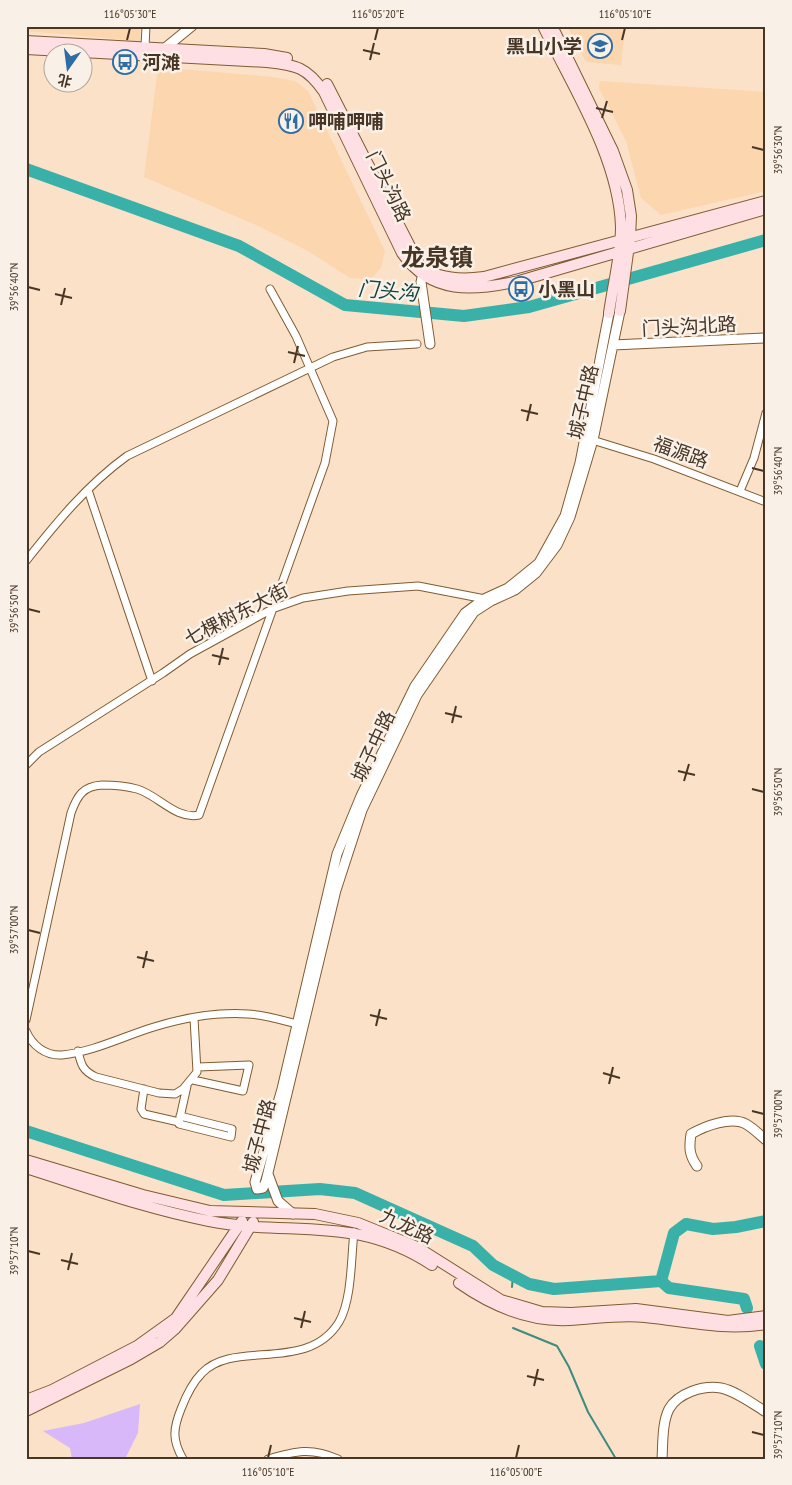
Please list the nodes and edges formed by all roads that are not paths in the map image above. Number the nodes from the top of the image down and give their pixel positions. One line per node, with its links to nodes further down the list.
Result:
1 (146, 26): 6 (street)
2 (192, 26): 8 (street)
3 (543, 26): 11 (main road)
4 (552, 26): 11 (main road)
5 (26, 41): 6 (main road, 门头沟路)
6 (145, 47): 8 (main road, 门头沟路)
7 (26, 49): 8 (main road, 门头沟路)
8 (165, 52): 12 (main road, 门头沟路)
9 (766, 201): 11 (main road)
10 (766, 209): 11 (main road)
11 (625, 244): 12 (main road); 14 (main road, 城子中路); 15 (main road)
12 (422, 272): 18 (street)
13 (270, 290): 20 (street)
14 (620, 311): 19 (street, 城子中路)
15 (609, 313): 22 (street, 城子中路)
16 (766, 338): 19 (street, 门头沟北路)
17 (417, 344): 20 (street)
18 (430, 344)
19 (613, 345): 22 (street, 城子中路)
20 (311, 370): 23 (street); 28 (street)
21 (766, 413): 24 (street)
22 (588, 439): 24 (street, 福源路); 27 (street, 城子中路)
23 (88, 490): 26 (street); 29 (street)
24 (740, 491): 25 (street, 福源路)
25 (766, 502)
26 (26, 561)
27 (487, 600): 28 (street, 七棵树东大街); 33 (street, 城子中路)
28 (272, 609): 29 (street, 七棵树东大街); 32 (street)
29 (152, 681): 30 (street, 七棵树东大街)
30 (26, 765)
31 (194, 1018): 33 (street); 35 (street); 36 (street)
32 (26, 1020)
33 (300, 1025): 47 (street, 城子中路); 47 (street, 城子中路)
34 (26, 1031): 35 (street)
35 (78, 1051): 39 (street)
36 (198, 1067): 37 (street); 37 (street)
37 (193, 1080): 38 (street)
38 (187, 1086): 40 (street); 41 (street)
39 (144, 1089): 40 (street); 42 (street)
40 (159, 1093): 41 (street)
41 (184, 1100): 42 (street)
42 (180, 1119): 42 (street)
43 (766, 1140): 45 (street)
44 (26, 1160): 48 (main road, 九龙路)
45 (697, 1166)
46 (26, 1168): 50 (main road, 九龙路)
47 (268, 1174): 49 (street)
48 (251, 1213): 49 (main road, 九龙路); 50 (main road); 51 (main road)
49 (293, 1214): 53 (main road, 九龙路)
50 (240, 1225): 51 (main road, 九龙路); 55 (main road)
51 (251, 1226): 52 (main road, 九龙路); 56 (main road)
52 (354, 1232): 54 (main road, 九龙路); 58 (street)
53 (766, 1316)
54 (766, 1324)
55 (26, 1400)
56 (26, 1411)
57 (766, 1412): 61 (street)
58 (183, 1459)
59 (268, 1459): 60 (street)
60 (338, 1459)
61 (662, 1459)

